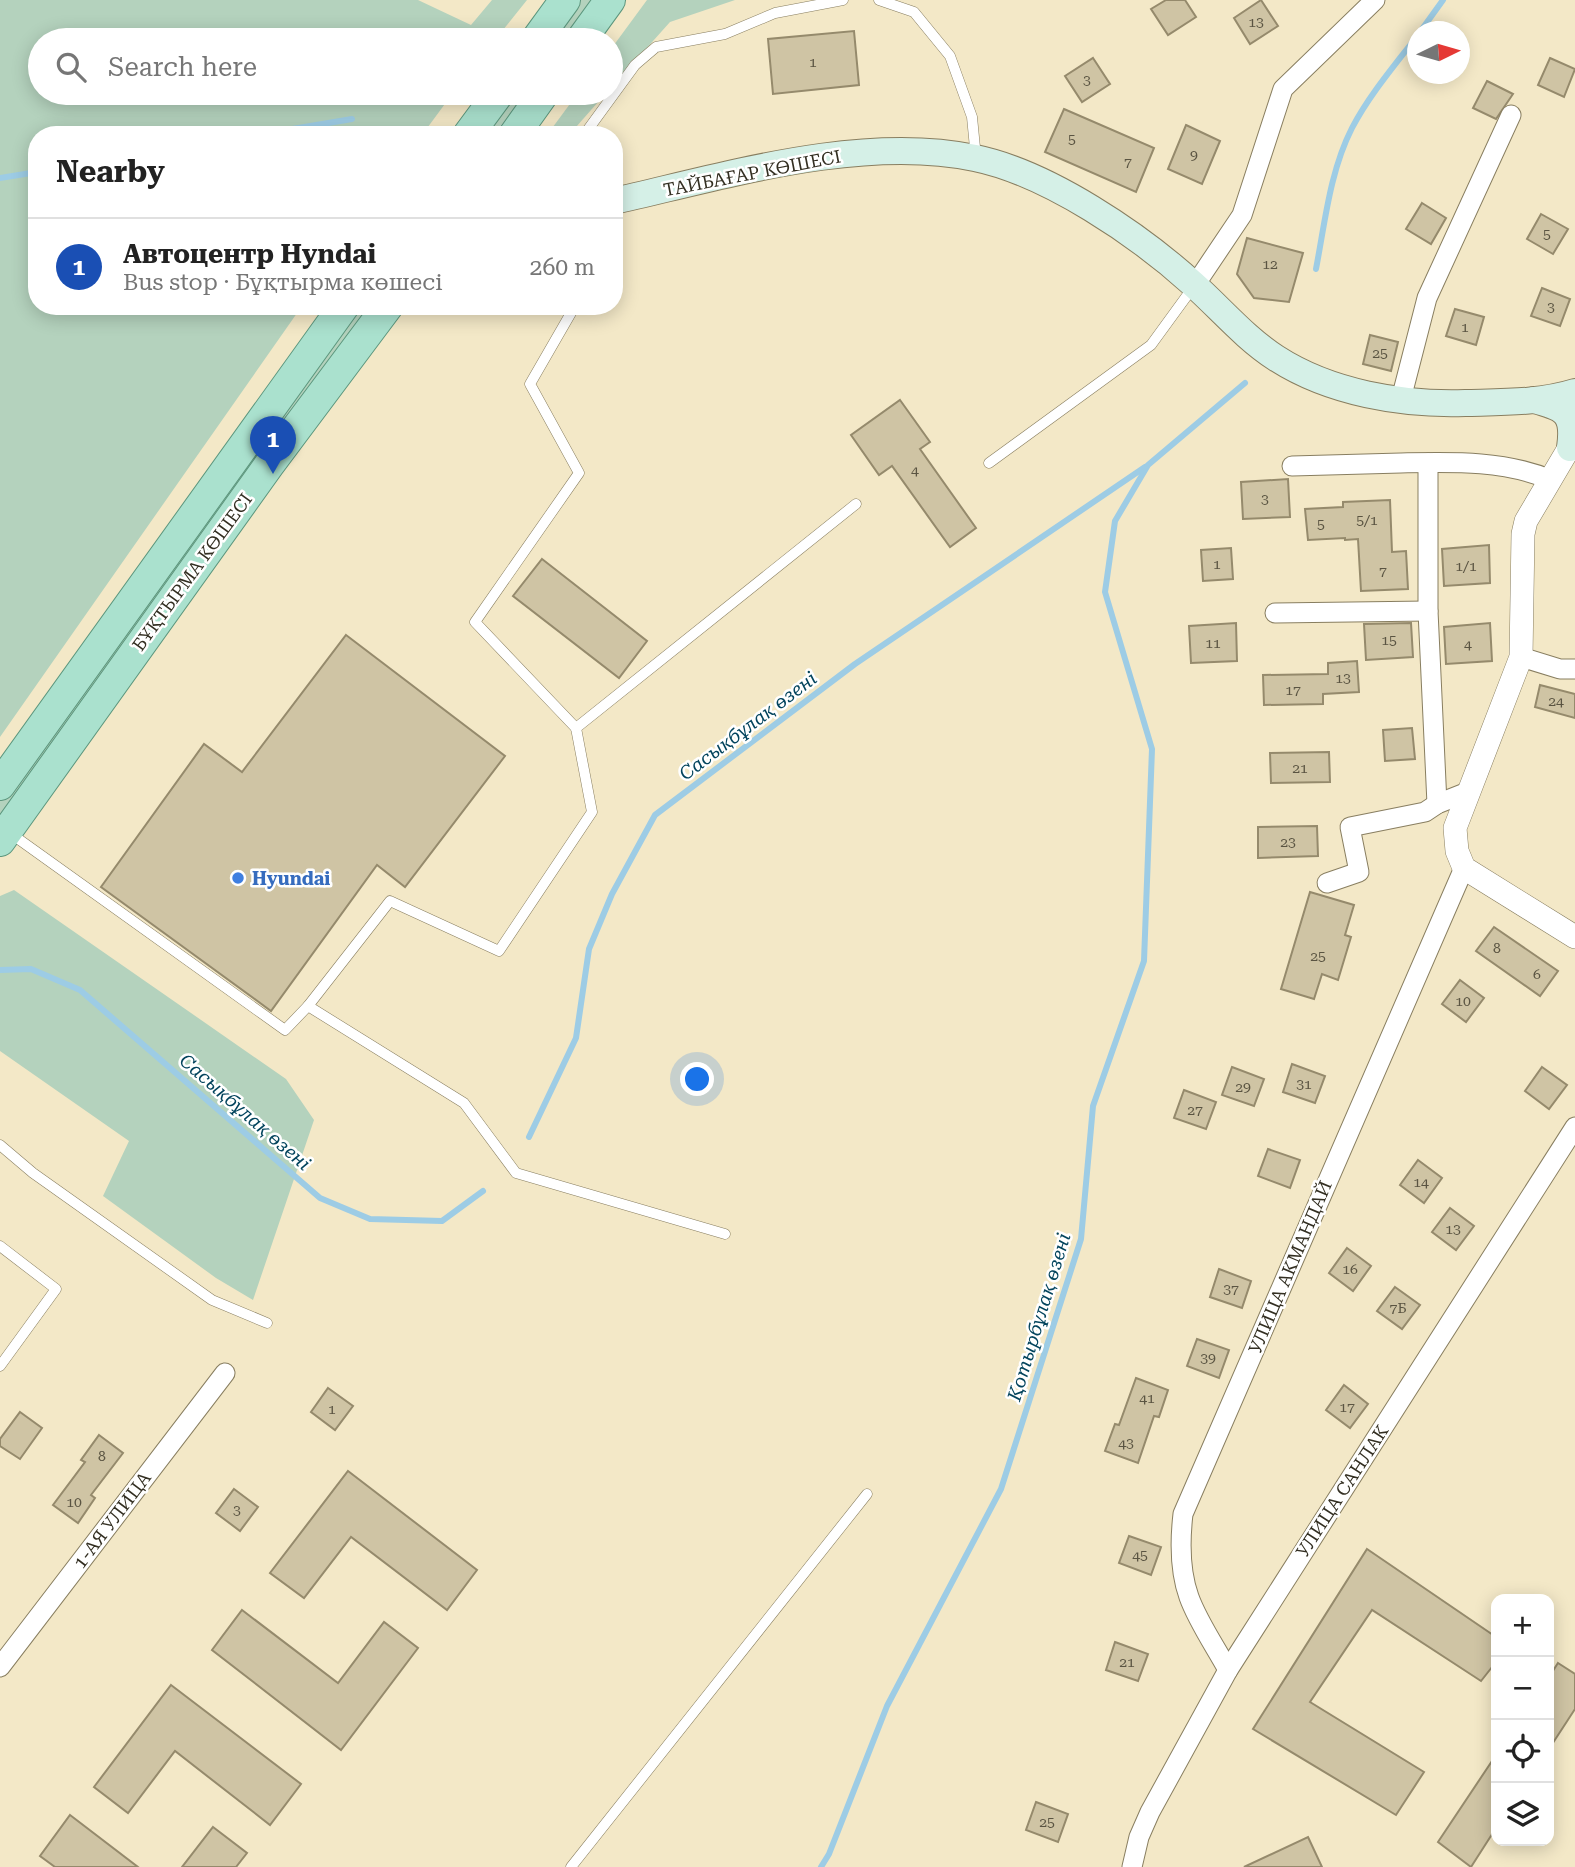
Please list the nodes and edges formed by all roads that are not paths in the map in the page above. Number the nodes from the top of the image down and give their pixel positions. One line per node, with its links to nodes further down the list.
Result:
1 (565, 0): 6 (main road)
2 (610, 0): 7 (main road)
3 (843, 0): 8 (lane)
4 (879, 0): 16 (lane)
5 (1375, 0): 18 (street)
6 (545, 28)
7 (590, 28)
8 (623, 81)
9 (490, 105): 13 (main road)
10 (535, 105): 14 (main road)
11 (606, 105): 15 (lane)
12 (1511, 115): 23 (street)
13 (475, 126)
14 (520, 126)
15 (591, 126)
16 (976, 158): 17 (main road, ТАЙБАҒАР КӨШЕСІ); 18 (main road, ТАЙБАҒАР КӨШЕСІ)
17 (623, 199)
18 (1195, 285): 23 (main road, ТАЙБАҒАР КӨШЕСІ); 27 (lane)
19 (338, 315): 37 (main road, БҰҚТЫРМА КӨШЕСІ)
20 (381, 315): 40 (main road, БҰҚТЫРМА КӨШЕСІ)
21 (570, 315): 36 (lane)
22 (1575, 392): 24 (main road)
23 (1401, 399): 24 (main road, ТАЙБАҒАР КӨШЕСІ)
24 (1532, 400): 25 (main road); 26 (main road)
25 (1575, 409)
26 (1573, 442): 30 (street)
27 (989, 463)
28 (1428, 463): 29 (street); 30 (street); 32 (street)
29 (1292, 466)
30 (1551, 480): 34 (street)
31 (856, 504): 36 (lane)
32 (1428, 611): 33 (street); 39 (street)
33 (1275, 613)
34 (1521, 657): 35 (street); 38 (street)
35 (1575, 669)
36 (576, 728): 44 (lane)
37 (0, 785)
38 (1470, 791): 39 (street); 41 (street)
39 (1437, 804): 42 (street)
40 (3, 836): 44 (lane)
41 (1464, 868): 43 (street); 54 (street, УЛИЦА АКМАНДАЙ)
42 (1327, 883)
43 (1575, 937)
44 (308, 1006): 47 (lane)
45 (1575, 1127): 54 (street, УЛИЦА САНЛАК)
46 (0, 1145): 49 (lane)
47 (725, 1234)
48 (0, 1246): 50 (lane)
49 (267, 1323)
50 (0, 1366)
51 (225, 1373): 53 (street, 1-АЯ УЛИЦА)
52 (867, 1494): 55 (lane)
53 (0, 1667)
54 (1228, 1670): 56 (street, УЛИЦА САНЛАК)
55 (571, 1867)
56 (1132, 1867)

